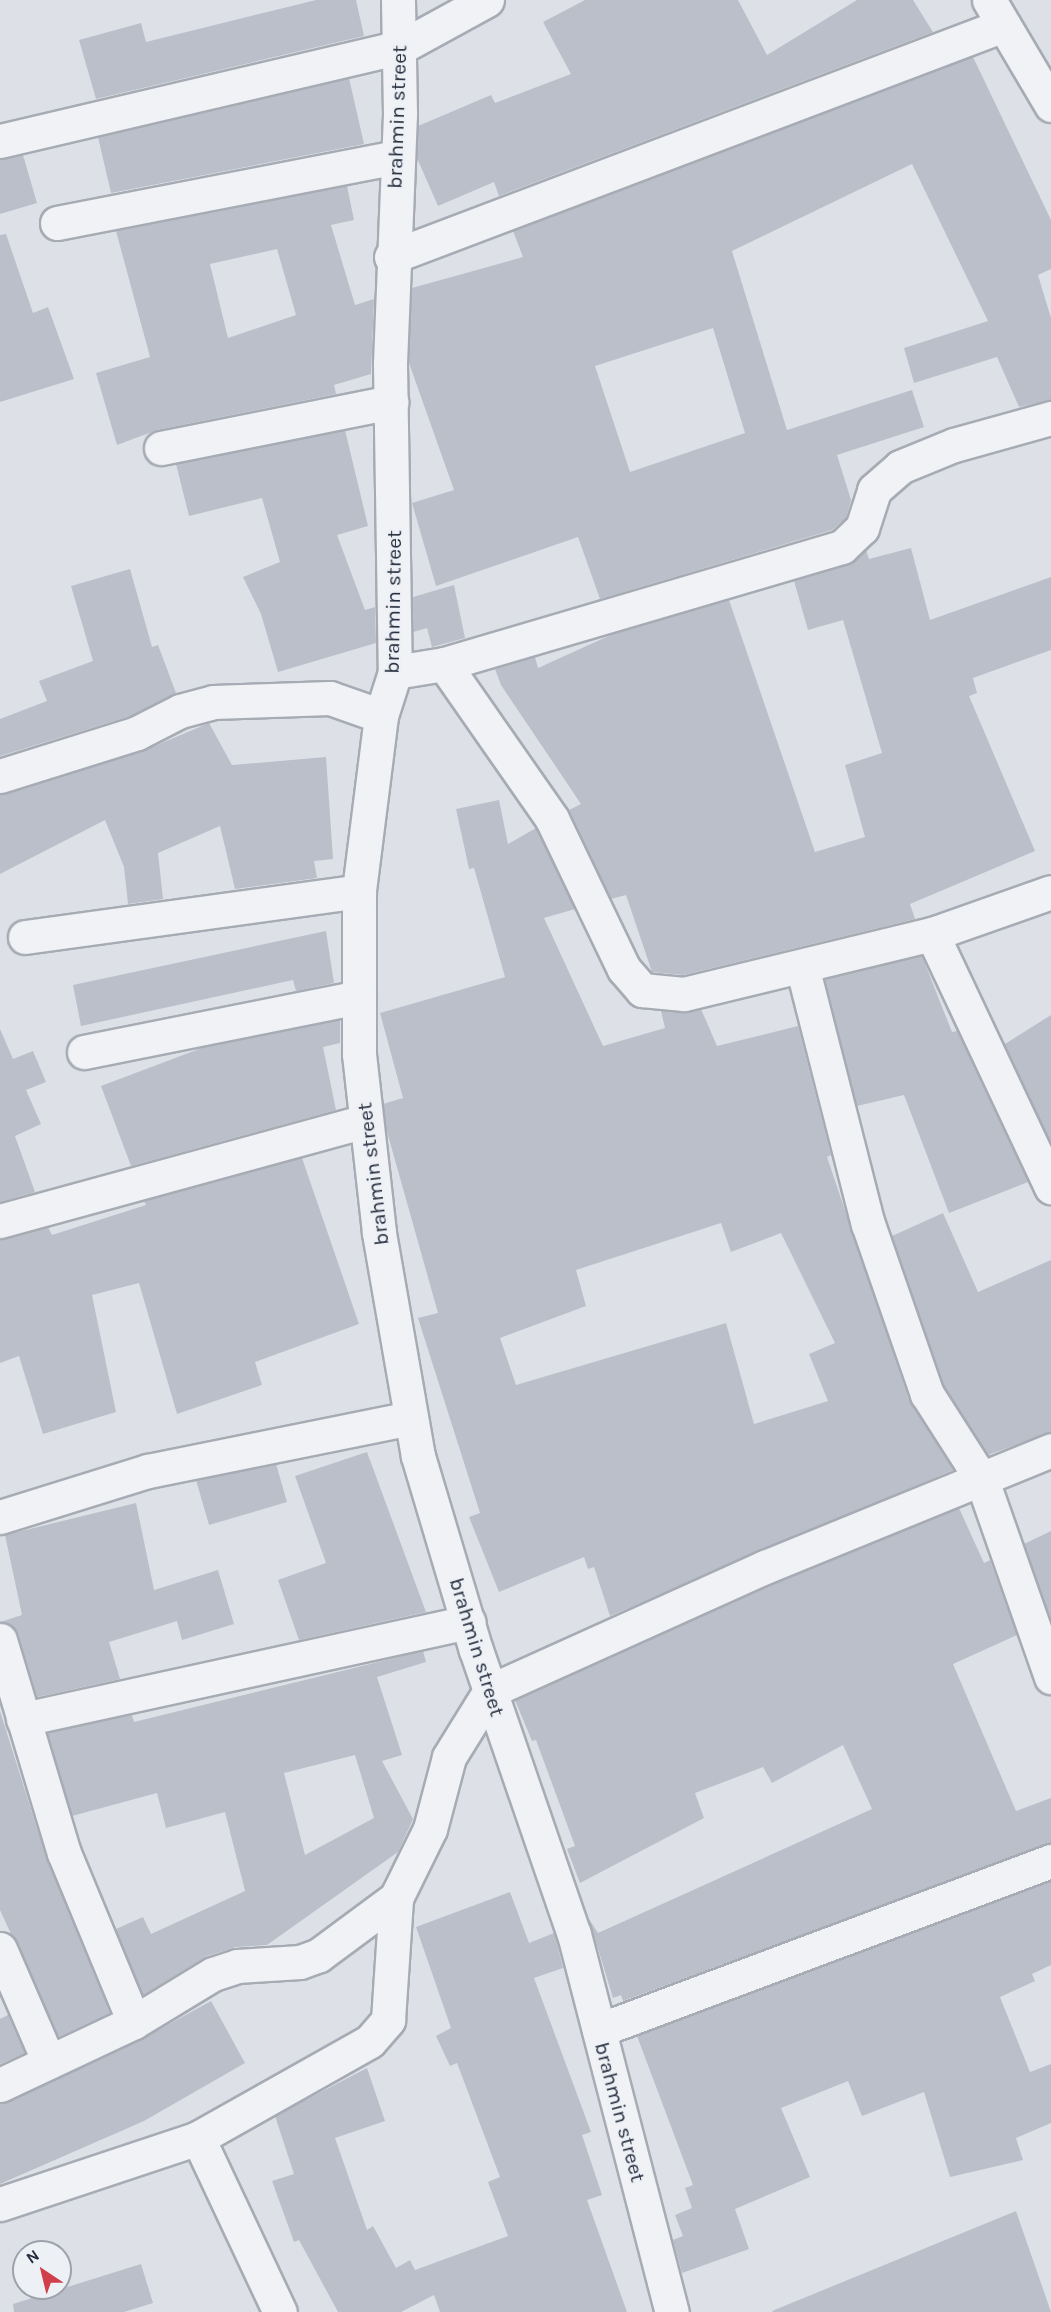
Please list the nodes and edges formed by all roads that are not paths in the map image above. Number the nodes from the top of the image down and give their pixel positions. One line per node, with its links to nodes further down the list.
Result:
1 (398, 0): 4 (street, brahmin street)
2 (487, 0): 4 (street)
3 (996, 12): 5 (street); 9 (street)
4 (401, 47): 6 (street); 7 (street, brahmin street)
5 (1051, 105)
6 (0, 141)
7 (397, 157): 8 (street); 9 (street, brahmin street)
8 (57, 223)
9 (391, 257): 10 (street, brahmin street)
10 (391, 402): 12 (street); 14 (street, brahmin street)
11 (1051, 418): 13 (street)
12 (161, 448)
13 (444, 664): 14 (street); 21 (street)
14 (395, 672): 15 (street, brahmin street)
15 (381, 716): 16 (street); 17 (street, brahmin street)
16 (0, 776)
17 (359, 891): 20 (street); 22 (street, brahmin street)
18 (1051, 892): 19 (street)
19 (932, 934): 21 (street); 25 (street)
20 (26, 937)
21 (802, 966): 29 (street)
22 (359, 997): 23 (street); 24 (street, brahmin street)
23 (84, 1052)
24 (366, 1121): 26 (street); 27 (street, brahmin street)
25 (1051, 1187)
26 (0, 1221)
27 (411, 1419): 30 (street); 31 (street, brahmin street)
28 (1051, 1450): 29 (street)
29 (982, 1480): 33 (street); 34 (street)
30 (0, 1517)
31 (469, 1622): 34 (street, brahmin street); 35 (street)
32 (0, 1640): 35 (street)
33 (1051, 1677)
34 (490, 1691): 37 (street); 40 (street, brahmin street)
35 (23, 1719): 39 (street)
36 (1051, 1861): 40 (street)
37 (396, 1898): 39 (street); 43 (street)
38 (0, 1949): 41 (street)
39 (134, 2022): 41 (street)
40 (599, 2030): 46 (street, brahmin street)
41 (49, 2062): 42 (street)
42 (0, 2085)
43 (198, 2138): 44 (street); 45 (street)
44 (0, 2204)
45 (280, 2312)
46 (672, 2312)

